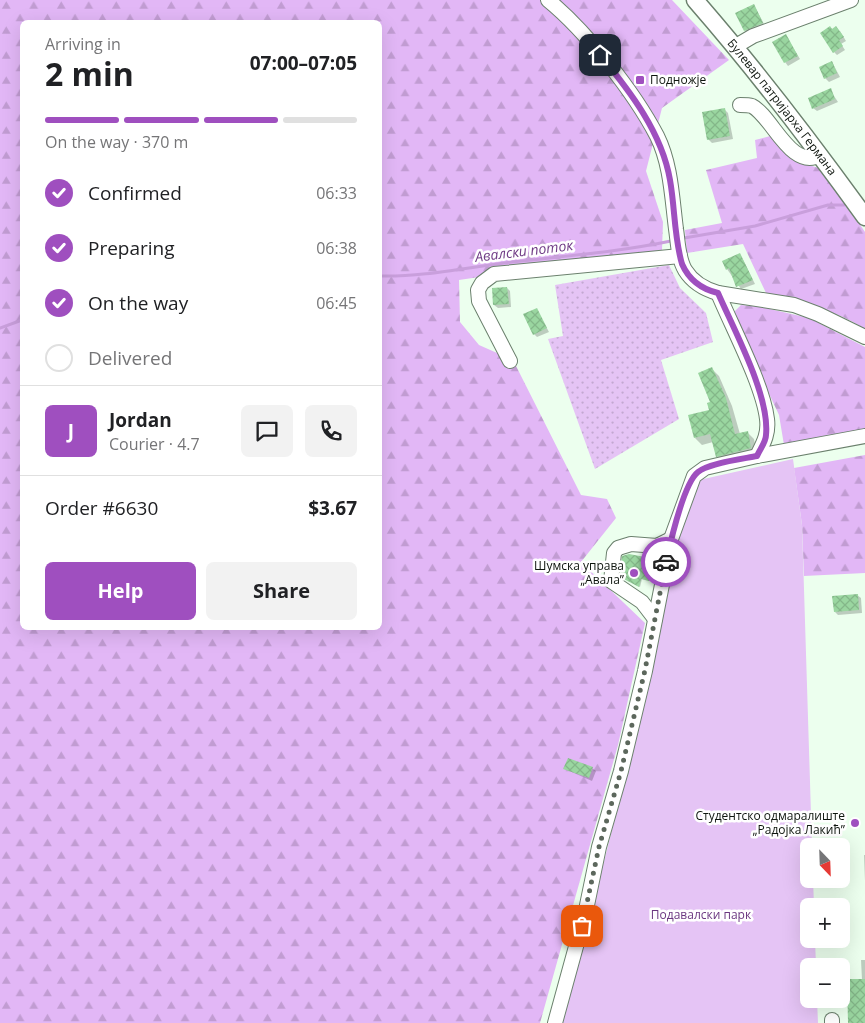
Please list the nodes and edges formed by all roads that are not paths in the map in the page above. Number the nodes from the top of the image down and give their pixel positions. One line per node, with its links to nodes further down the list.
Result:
1 (548, 0): 8 (street)
2 (696, 0): 4 (main road, Булевар патријарха Германа)
3 (842, 1): 4 (street)
4 (736, 46): 6 (main road, Булевар патријарха Германа)
5 (740, 105): 6 (street)
6 (820, 155): 7 (main road, Булевар патријарха Германа)
7 (865, 217)
8 (680, 256): 9 (street); 11 (street)
9 (718, 293): 10 (street); 13 (street)
10 (865, 337)
11 (510, 361)
12 (865, 436): 13 (street)
13 (757, 456): 14 (street)
14 (671, 539): 15 (street); 15 (street)
15 (655, 620): 16 (street)
16 (556, 1023)

